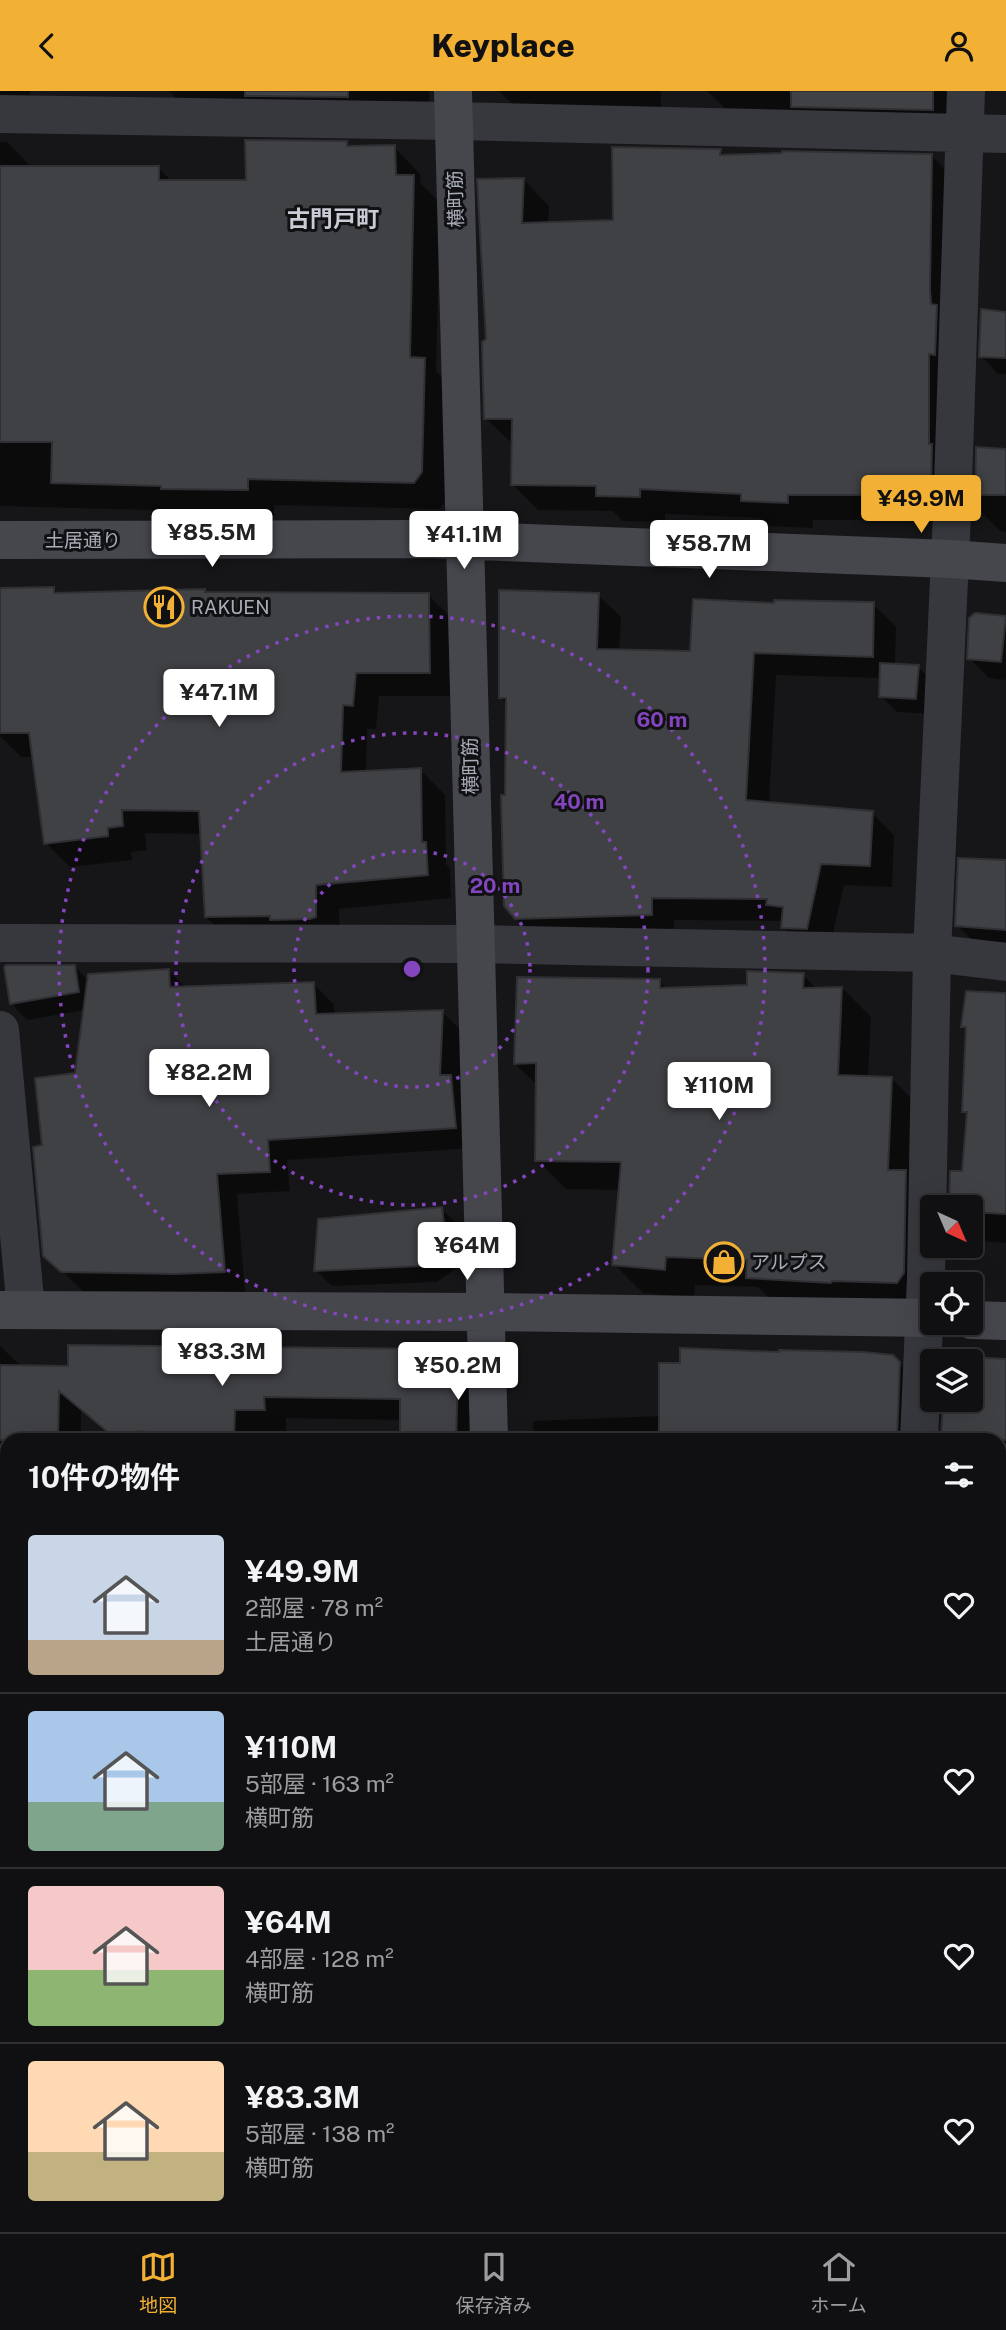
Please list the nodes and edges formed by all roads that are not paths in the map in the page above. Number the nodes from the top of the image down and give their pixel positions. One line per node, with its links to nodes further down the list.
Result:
1 (966, 91): 4 (street)
2 (453, 106): 3 (street); 4 (street); 7 (street, 横町筋)
3 (0, 114)
4 (964, 133): 5 (street); 8 (street)
5 (1006, 134)
6 (0, 540): 7 (street, 土居通り)
7 (465, 541): 8 (street, 土居通り); 11 (street, 横町筋)
8 (950, 559): 9 (street, 土居通り); 12 (street)
9 (1006, 563)
10 (0, 943): 11 (street)
11 (475, 944): 12 (street); 17 (street, 横町筋)
12 (932, 953): 13 (street); 15 (street)
13 (1006, 962)
14 (0, 1030): 16 (street)
15 (929, 1272)
16 (13, 1310): 17 (street)
17 (486, 1312): 18 (street); 22 (street, 横町筋)
18 (920, 1318)
19 (983, 1320): 20 (street)
20 (1006, 1321)
21 (927, 1335): 23 (street)
22 (489, 1433)
23 (920, 1433)

